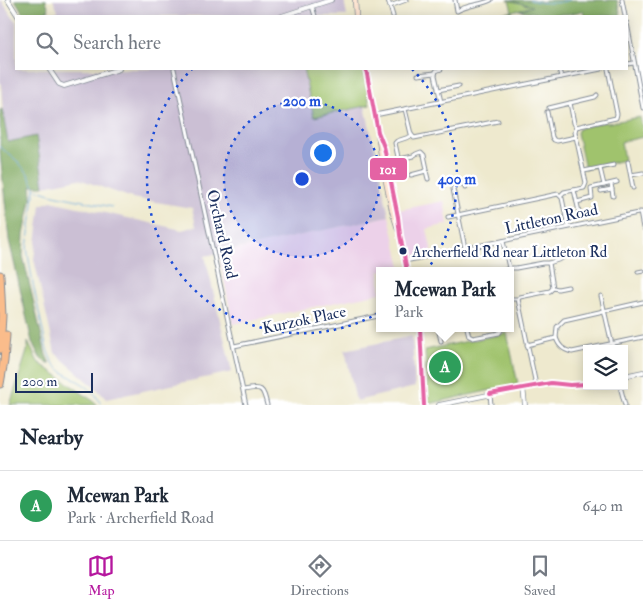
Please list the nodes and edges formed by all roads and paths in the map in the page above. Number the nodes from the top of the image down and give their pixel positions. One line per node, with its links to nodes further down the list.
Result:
1 (8, 0): 13 (street)
2 (331, 0): 10 (street)
3 (351, 0): 12 (main road)
4 (355, 0): 12 (main road)
5 (388, 0): 11 (street)
6 (406, 0): 11 (street)
7 (455, 0): 8 (street)
8 (491, 0)
9 (622, 0): 18 (street)
10 (312, 6): 14 (street); 15 (street)
11 (390, 6): 17 (street)
12 (355, 10): 16 (main road)
13 (17, 15)
14 (285, 15)
15 (315, 15)
16 (356, 15)
17 (393, 15)
18 (625, 15)
19 (628, 29): 20 (street)
20 (634, 63): 21 (street); 35 (street)
21 (628, 64)
22 (50, 70): 23 (street)
23 (116, 70)
24 (174, 70): 105 (street, Orchard Road)
25 (366, 70): 43 (main road)
26 (438, 70): 30 (street)
27 (559, 70): 32 (street)
28 (596, 70): 32 (street)
29 (608, 70): 45 (street)
30 (435, 73): 31 (street); 34 (street)
31 (418, 75)
32 (561, 77): 37 (street)
33 (459, 86): 34 (street)
34 (438, 90): 37 (street)
35 (641, 90): 40 (street)
36 (597, 97): 38 (street)
37 (441, 102): 41 (street)
38 (570, 103): 39 (street); 45 (street)
39 (550, 108)
40 (643, 108)
41 (405, 109): 43 (street); 46 (street)
42 (547, 112): 47 (street)
43 (375, 115): 79 (main road)
44 (498, 121): 46 (street)
45 (576, 127): 47 (street)
46 (412, 136): 51 (street)
47 (576, 136): 52 (street)
48 (628, 162): 55 (street)
49 (614, 165): 50 (street)
50 (600, 168): 52 (street); 61 (street)
51 (426, 171): 54 (street); 56 (street)
52 (584, 171): 65 (street)
53 (643, 173): 55 (street)
54 (411, 175)
55 (631, 176): 63 (street)
56 (428, 179)
57 (469, 182): 59 (street)
58 (617, 182): 60 (street)
59 (464, 183): 62 (street); 71 (street)
60 (611, 184): 61 (street); 64 (street)
61 (604, 185): 69 (street)
62 (465, 188)
63 (633, 188)
64 (612, 189): 66 (street); 68 (street)
65 (574, 190): 67 (street); 69 (street)
66 (601, 191)
67 (561, 195): 71 (street); 74 (street)
68 (613, 196)
69 (577, 202): 72 (street)
70 (641, 212): 74 (street, Littleton Road); 75 (street)
71 (458, 214): 73 (street); 77 (street)
72 (580, 216)
73 (448, 217)
74 (568, 227): 76 (street, Littleton Road)
75 (643, 228)
76 (503, 240): 77 (street, Littleton Road); 82 (street)
77 (465, 248): 79 (street, Littleton Road)
78 (560, 259): 80 (street)
79 (405, 261): 81 (main road)
80 (549, 263): 83 (street); 88 (street)
81 (407, 267)
82 (509, 267)
83 (514, 269)
84 (643, 271): 85 (street)
85 (638, 272)
86 (0, 275): 95 (highway)
87 (568, 287): 88 (street)
88 (553, 288): 91 (street)
89 (601, 296): 93 (street)
90 (514, 299): 91 (street)
91 (518, 299): 104 (street)
92 (643, 302): 93 (street)
93 (604, 311): 101 (street); 103 (street)
94 (376, 316): 105 (street, Kurzok Place)
95 (2, 323): 106 (highway); 109 (highway)
96 (420, 332): 119 (main road)
97 (439, 332): 102 (street)
98 (468, 332): 99 (street)
99 (500, 332)
100 (643, 337): 103 (street)
101 (556, 338): 103 (street); 104 (street)
102 (441, 341)
103 (612, 344)
104 (527, 345): 110 (street)
105 (234, 346): 113 (street, Orchard Road)
106 (0, 349)
107 (643, 372): 108 (street)
108 (628, 375)
109 (0, 384)
110 (536, 384): 111 (street); 112 (street)
111 (583, 384)
112 (523, 387): 115 (street); 122 (street)
113 (244, 390): 117 (street, Orchard Road); 118 (street)
114 (621, 390): 123 (street)
115 (490, 394): 116 (street); 121 (street)
116 (458, 403): 120 (street)
117 (246, 405)
118 (267, 405)
119 (424, 405)
120 (439, 405)
121 (491, 405)
122 (525, 405)
123 (624, 405)

